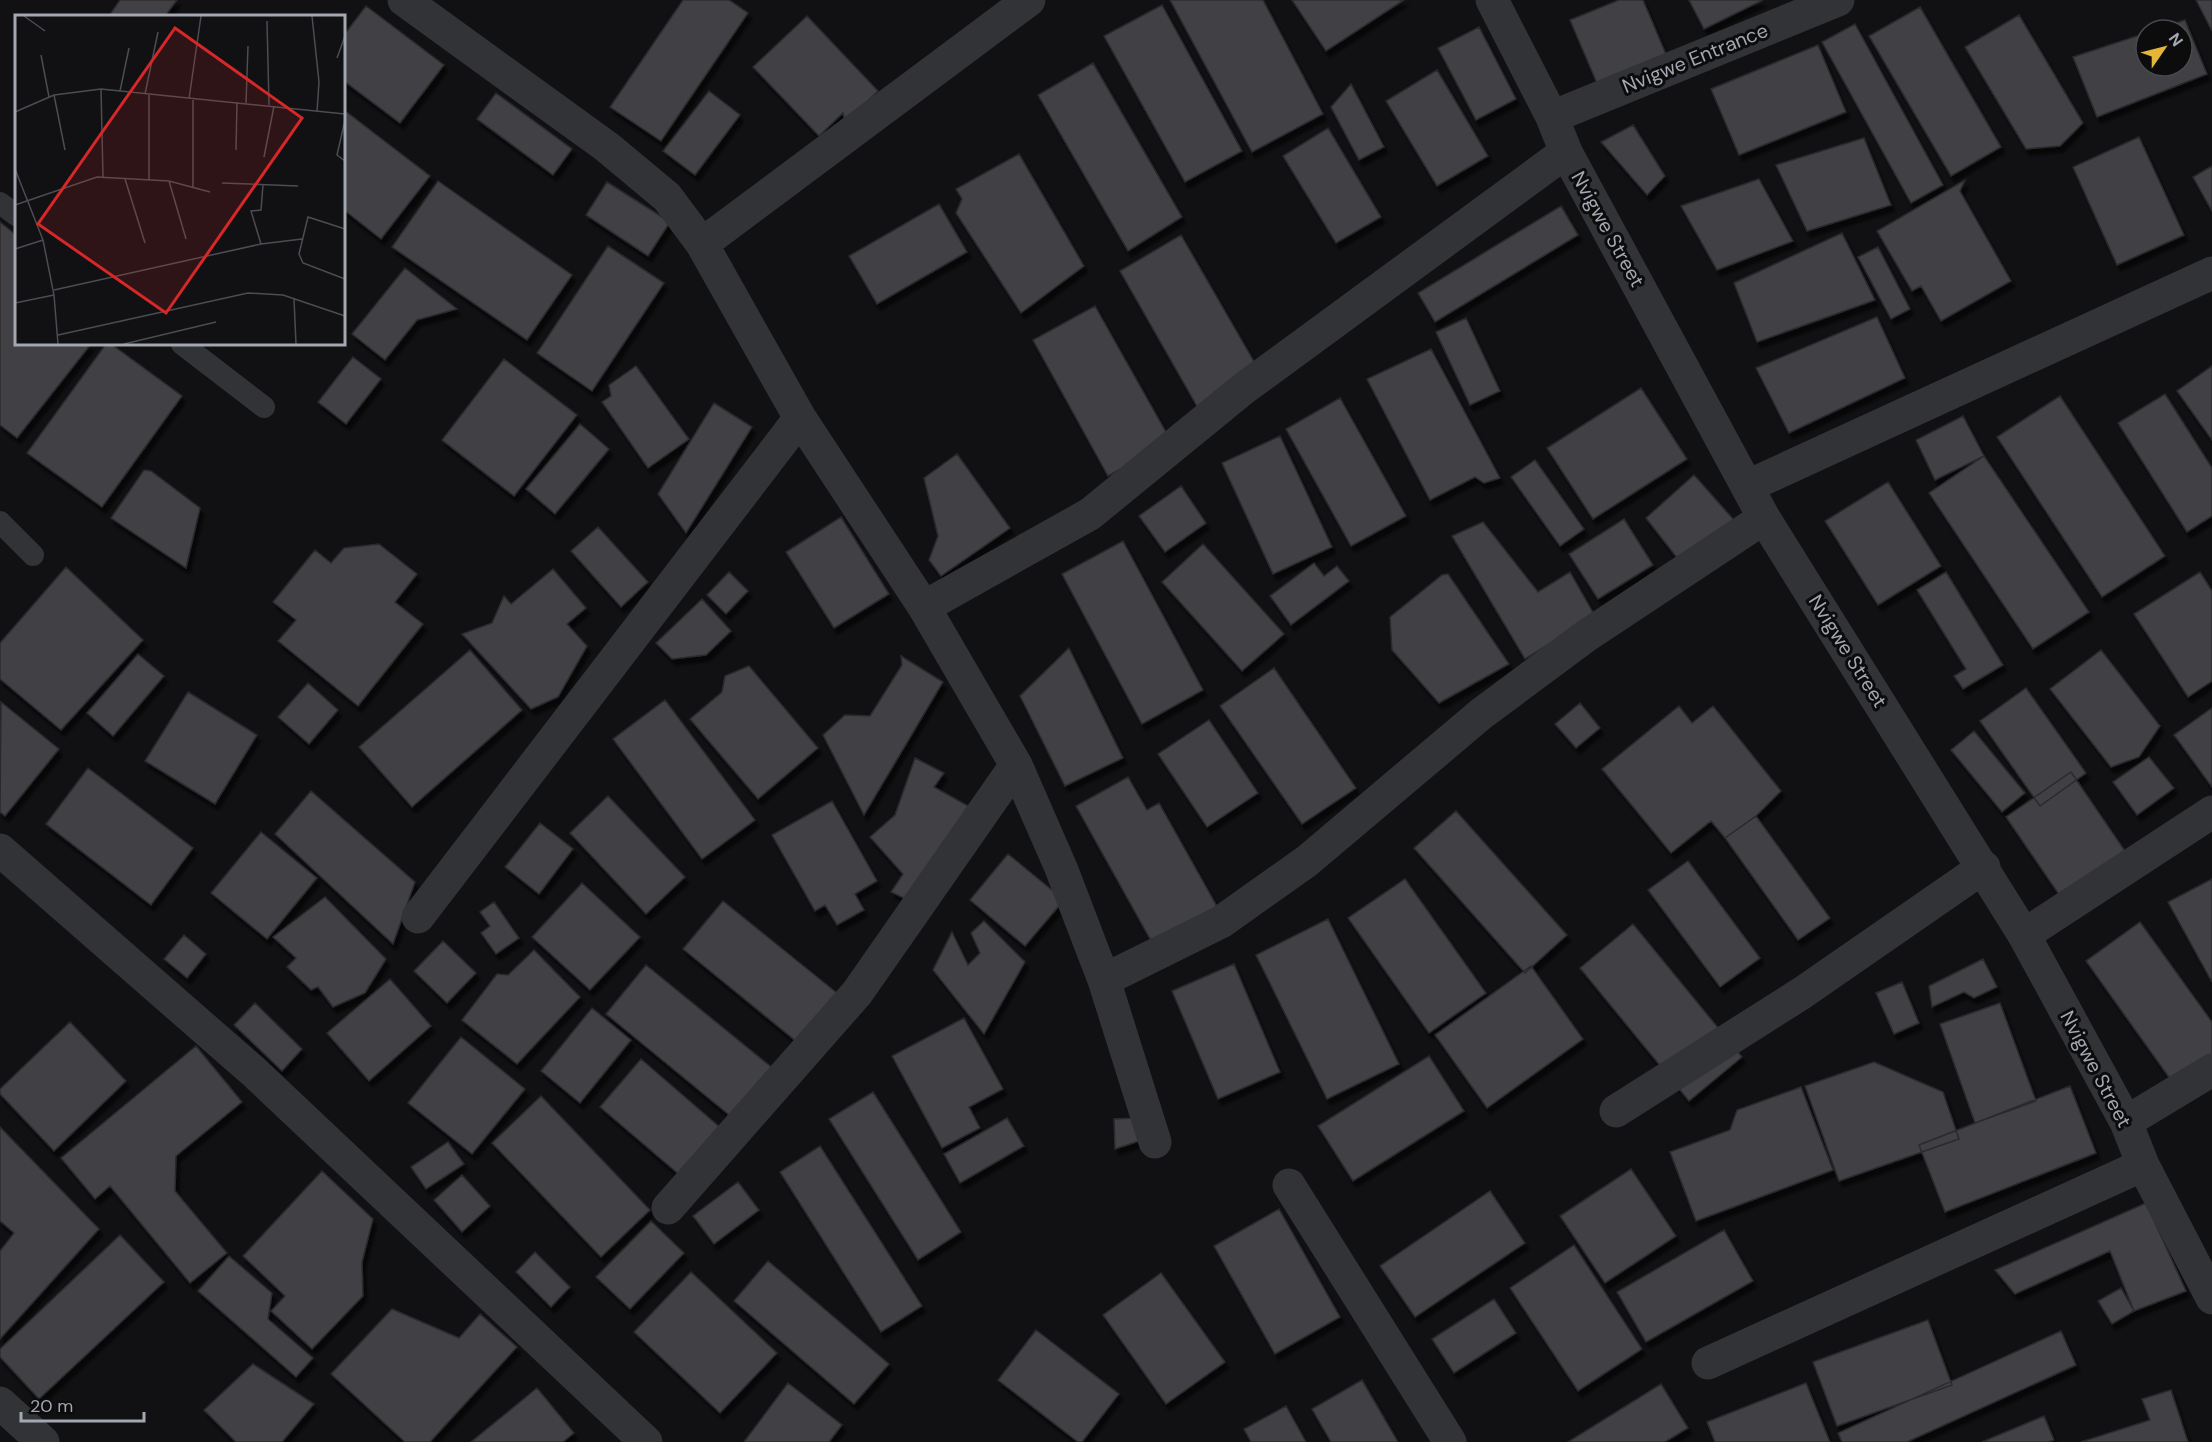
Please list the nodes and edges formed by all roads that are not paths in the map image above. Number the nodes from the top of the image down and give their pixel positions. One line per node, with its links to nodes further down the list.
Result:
1 (405, 0): 9 (street)
2 (1029, 0): 9 (street)
3 (1492, 0): 5 (street, Nvigwe Street)
4 (1838, 0): 5 (street, Nvigwe Entrance)
5 (1552, 117): 6 (street, Nvigwe Street)
6 (1566, 152): 14 (street, Nvigwe Street); 18 (street)
7 (0, 203): 8 (lane)
8 (15, 214)
9 (702, 244): 13 (street)
10 (2212, 273): 14 (street)
11 (183, 345): 12 (lane)
12 (264, 406)
13 (800, 418): 18 (street); 23 (street)
14 (1748, 486): 15 (street, Nvigwe Street)
15 (1764, 518): 22 (street, Nvigwe Street); 25 (street)
16 (0, 522): 17 (lane)
17 (33, 555)
18 (924, 607): 19 (street)
19 (1016, 765): 25 (street); 32 (street)
20 (2212, 812): 24 (street)
21 (0, 850): 37 (street)
22 (1984, 867): 24 (street, Nvigwe Street); 27 (street)
23 (418, 918)
24 (2024, 935): 28 (street, Nvigwe Street)
25 (1104, 980): 29 (street)
26 (2212, 1070): 28 (street)
27 (1616, 1111)
28 (2126, 1122): 30 (street, Nvigwe Street)
29 (1155, 1142)
30 (2143, 1165): 33 (street, Nvigwe Street); 34 (street)
31 (1289, 1185): 38 (street)
32 (668, 1208)
33 (2212, 1298)
34 (1708, 1363)
35 (0, 1403): 36 (street)
36 (42, 1442)
37 (646, 1442)
38 (1450, 1442)

